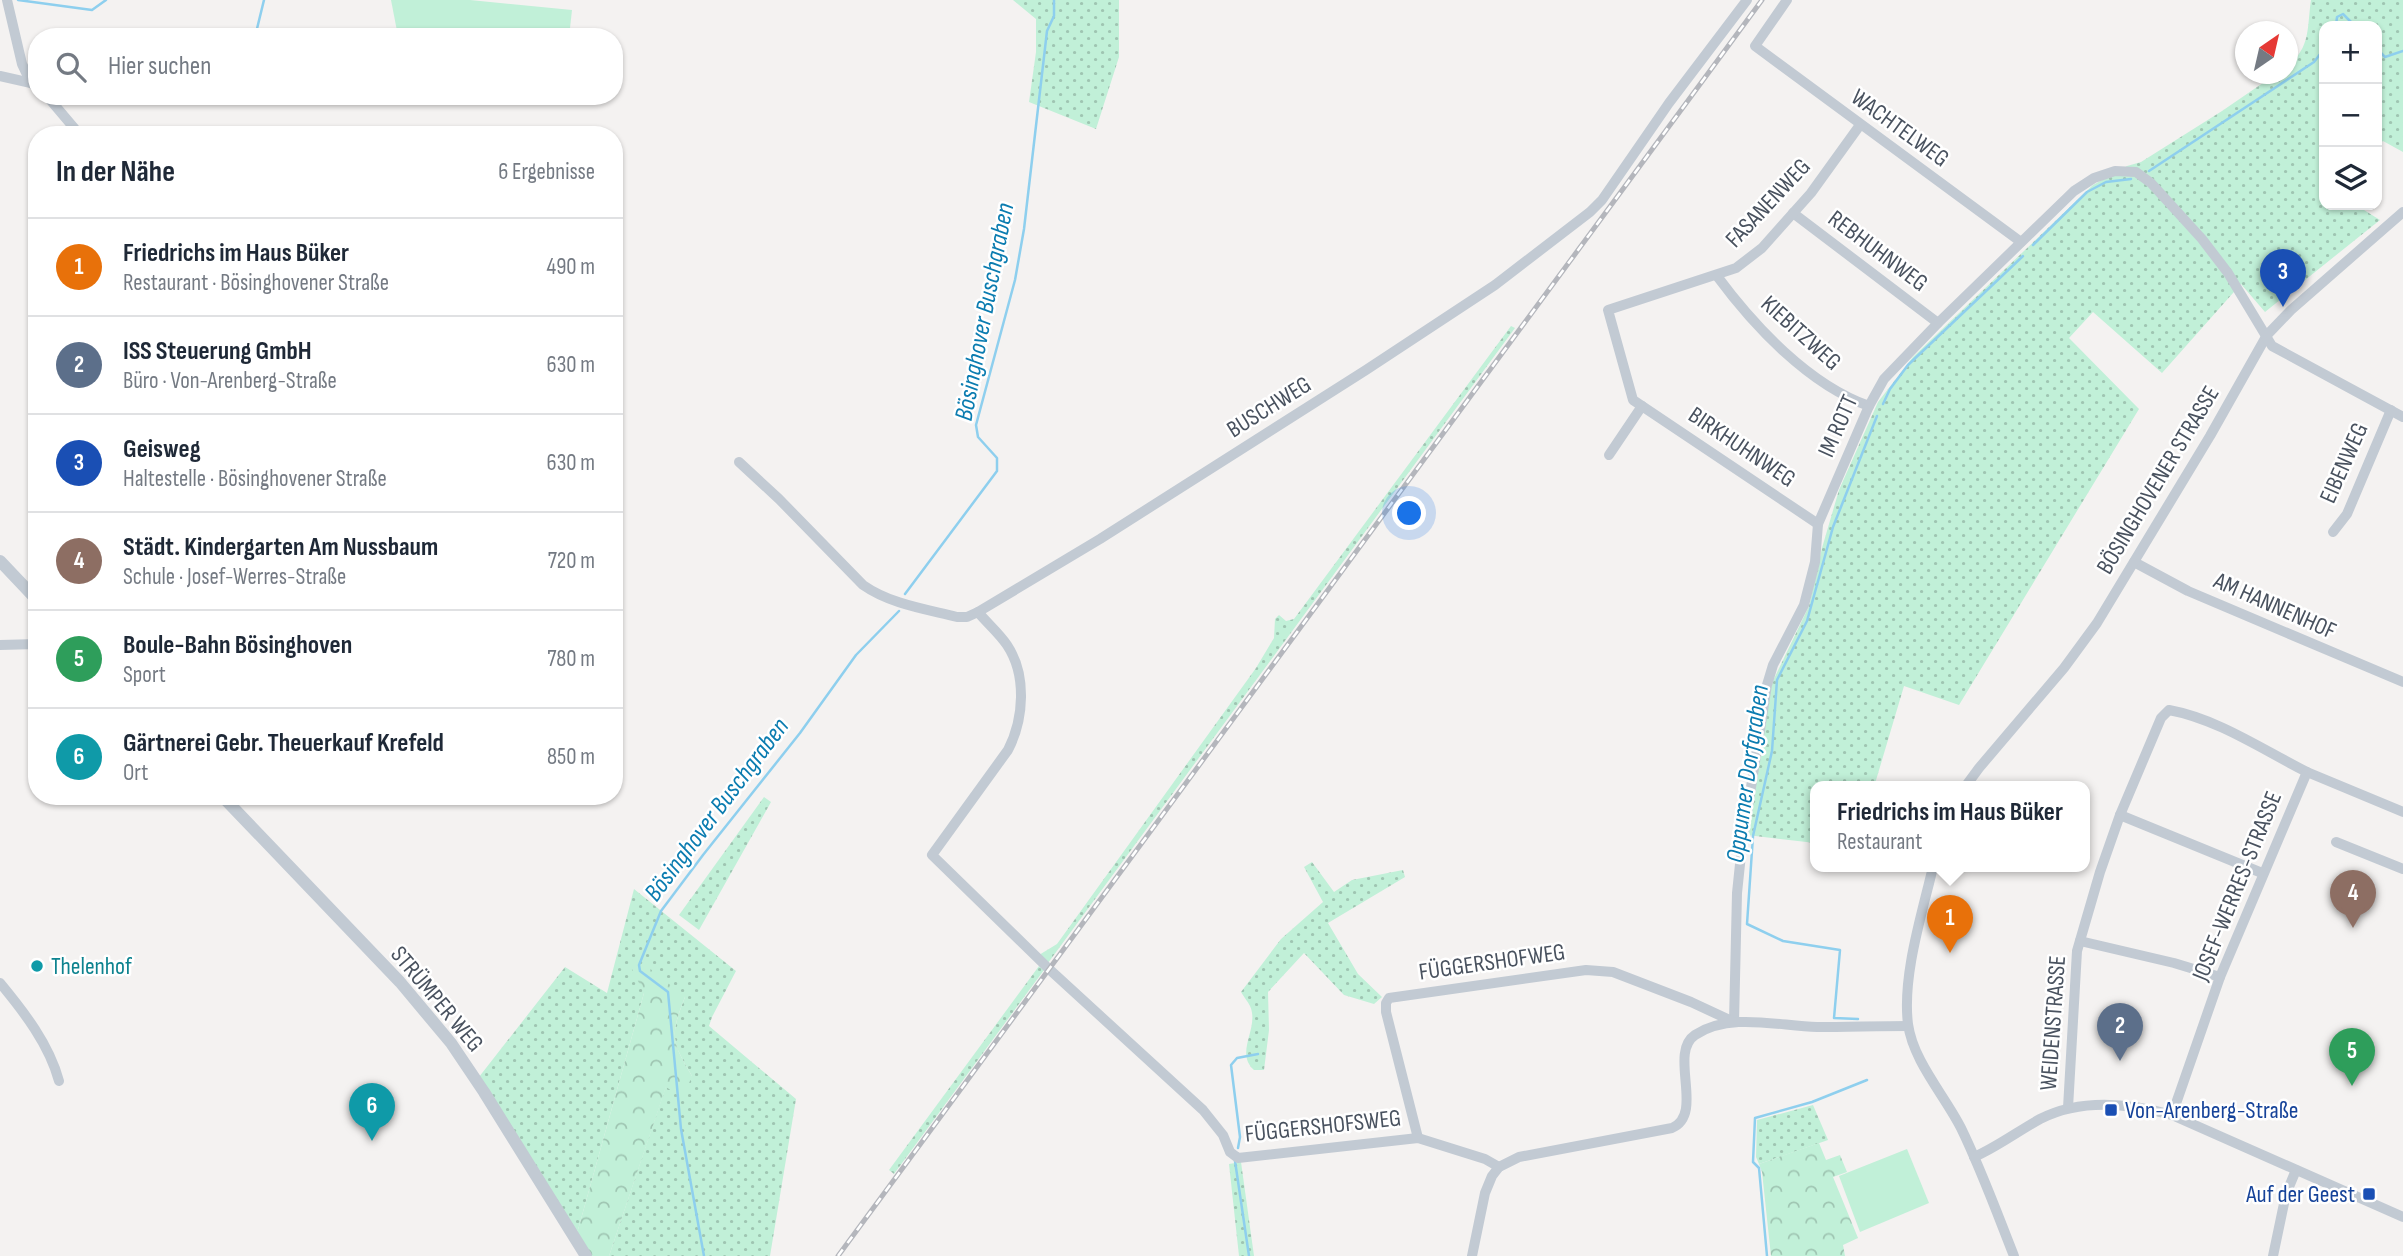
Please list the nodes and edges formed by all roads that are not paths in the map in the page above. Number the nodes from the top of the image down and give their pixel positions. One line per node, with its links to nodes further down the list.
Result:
1 (7, 0): 4 (street)
2 (1747, 0): 28 (street, BUSCHWEG)
3 (1787, 0): 8 (street, WACHTELWEG)
4 (28, 74)
5 (0, 76): 6 (street)
6 (28, 83)
7 (55, 105): 9 (street)
8 (1860, 125): 11 (street, FASANENWEG); 12 (street, WACHTELWEG)
9 (72, 126)
10 (2403, 212): 16 (street, BÖSINGHOVENER STRASSE)
11 (1793, 213): 13 (street, FASANENWEG); 15 (street, REBHUHNWEG)
12 (2021, 242): 15 (street, IM ROTT); 16 (street, IM ROTT)
13 (1717, 276): 14 (street, FASANENWEG); 18 (street, KIEBITZWEG)
14 (1608, 310): 17 (street, BIRKHUHNWEG)
15 (1938, 323): 18 (street, IM ROTT)
16 (2267, 335): 19 (street); 26 (street, BÖSINGHOVENER STRASSE)
17 (1642, 406): 21 (street); 23 (street, BIRKHUHNWEG)
18 (1868, 406): 23 (street, IM ROTT)
19 (2391, 410): 20 (street); 24 (street, EIBENWEG)
20 (2403, 417)
21 (1609, 455)
22 (739, 463): 28 (street)
23 (1818, 524): 44 (street, IM ROTT)
24 (2333, 532)
25 (0, 561): 27 (street)
26 (2134, 562): 31 (street, AM HANNENHOF); 33 (street, BÖSINGHOVENER STRASSE)
27 (28, 591)
28 (978, 612): 49 (street, FÜGGERSHOFSWEG)
29 (28, 643): 30 (street)
30 (0, 645)
31 (2403, 682)
32 (2306, 772): 35 (street, JOSEF-WERRES-STRASSE); 36 (street, WEIDENSTRASSE); 40 (street, JOSEF-WERRES-STRASSE)
33 (1969, 781)
34 (231, 805): 54 (street, STRÜMPER WEG)
35 (2403, 812)
36 (2120, 816): 40 (street); 41 (street, WEIDENSTRASSE)
37 (2336, 842): 38 (street)
38 (2403, 869)
39 (1932, 872): 45 (street)
40 (2262, 873): 42 (street, JOSEF-WERRES-STRASSE)
41 (2080, 941): 42 (street, WEIDENSTRASSE); 47 (street, WEIDENSTRASSE)
42 (2220, 977): 48 (street, JOSEF-WERRES-STRASSE)
43 (0, 983): 46 (street)
44 (1734, 1022): 45 (street); 49 (street, FÜGGERSHOFWEG); 51 (street)
45 (1908, 1026): 50 (street)
46 (59, 1081)
47 (2068, 1108): 48 (street); 50 (street)
48 (2172, 1115): 52 (street)
49 (1418, 1138): 51 (street, FÜGGERSHOFSWEG)
50 (1974, 1157): 56 (street)
51 (1499, 1167): 55 (street)
52 (2296, 1170): 53 (street); 57 (street)
53 (2403, 1217)
54 (586, 1256)
55 (1472, 1256)
56 (2014, 1256)
57 (2273, 1256)

